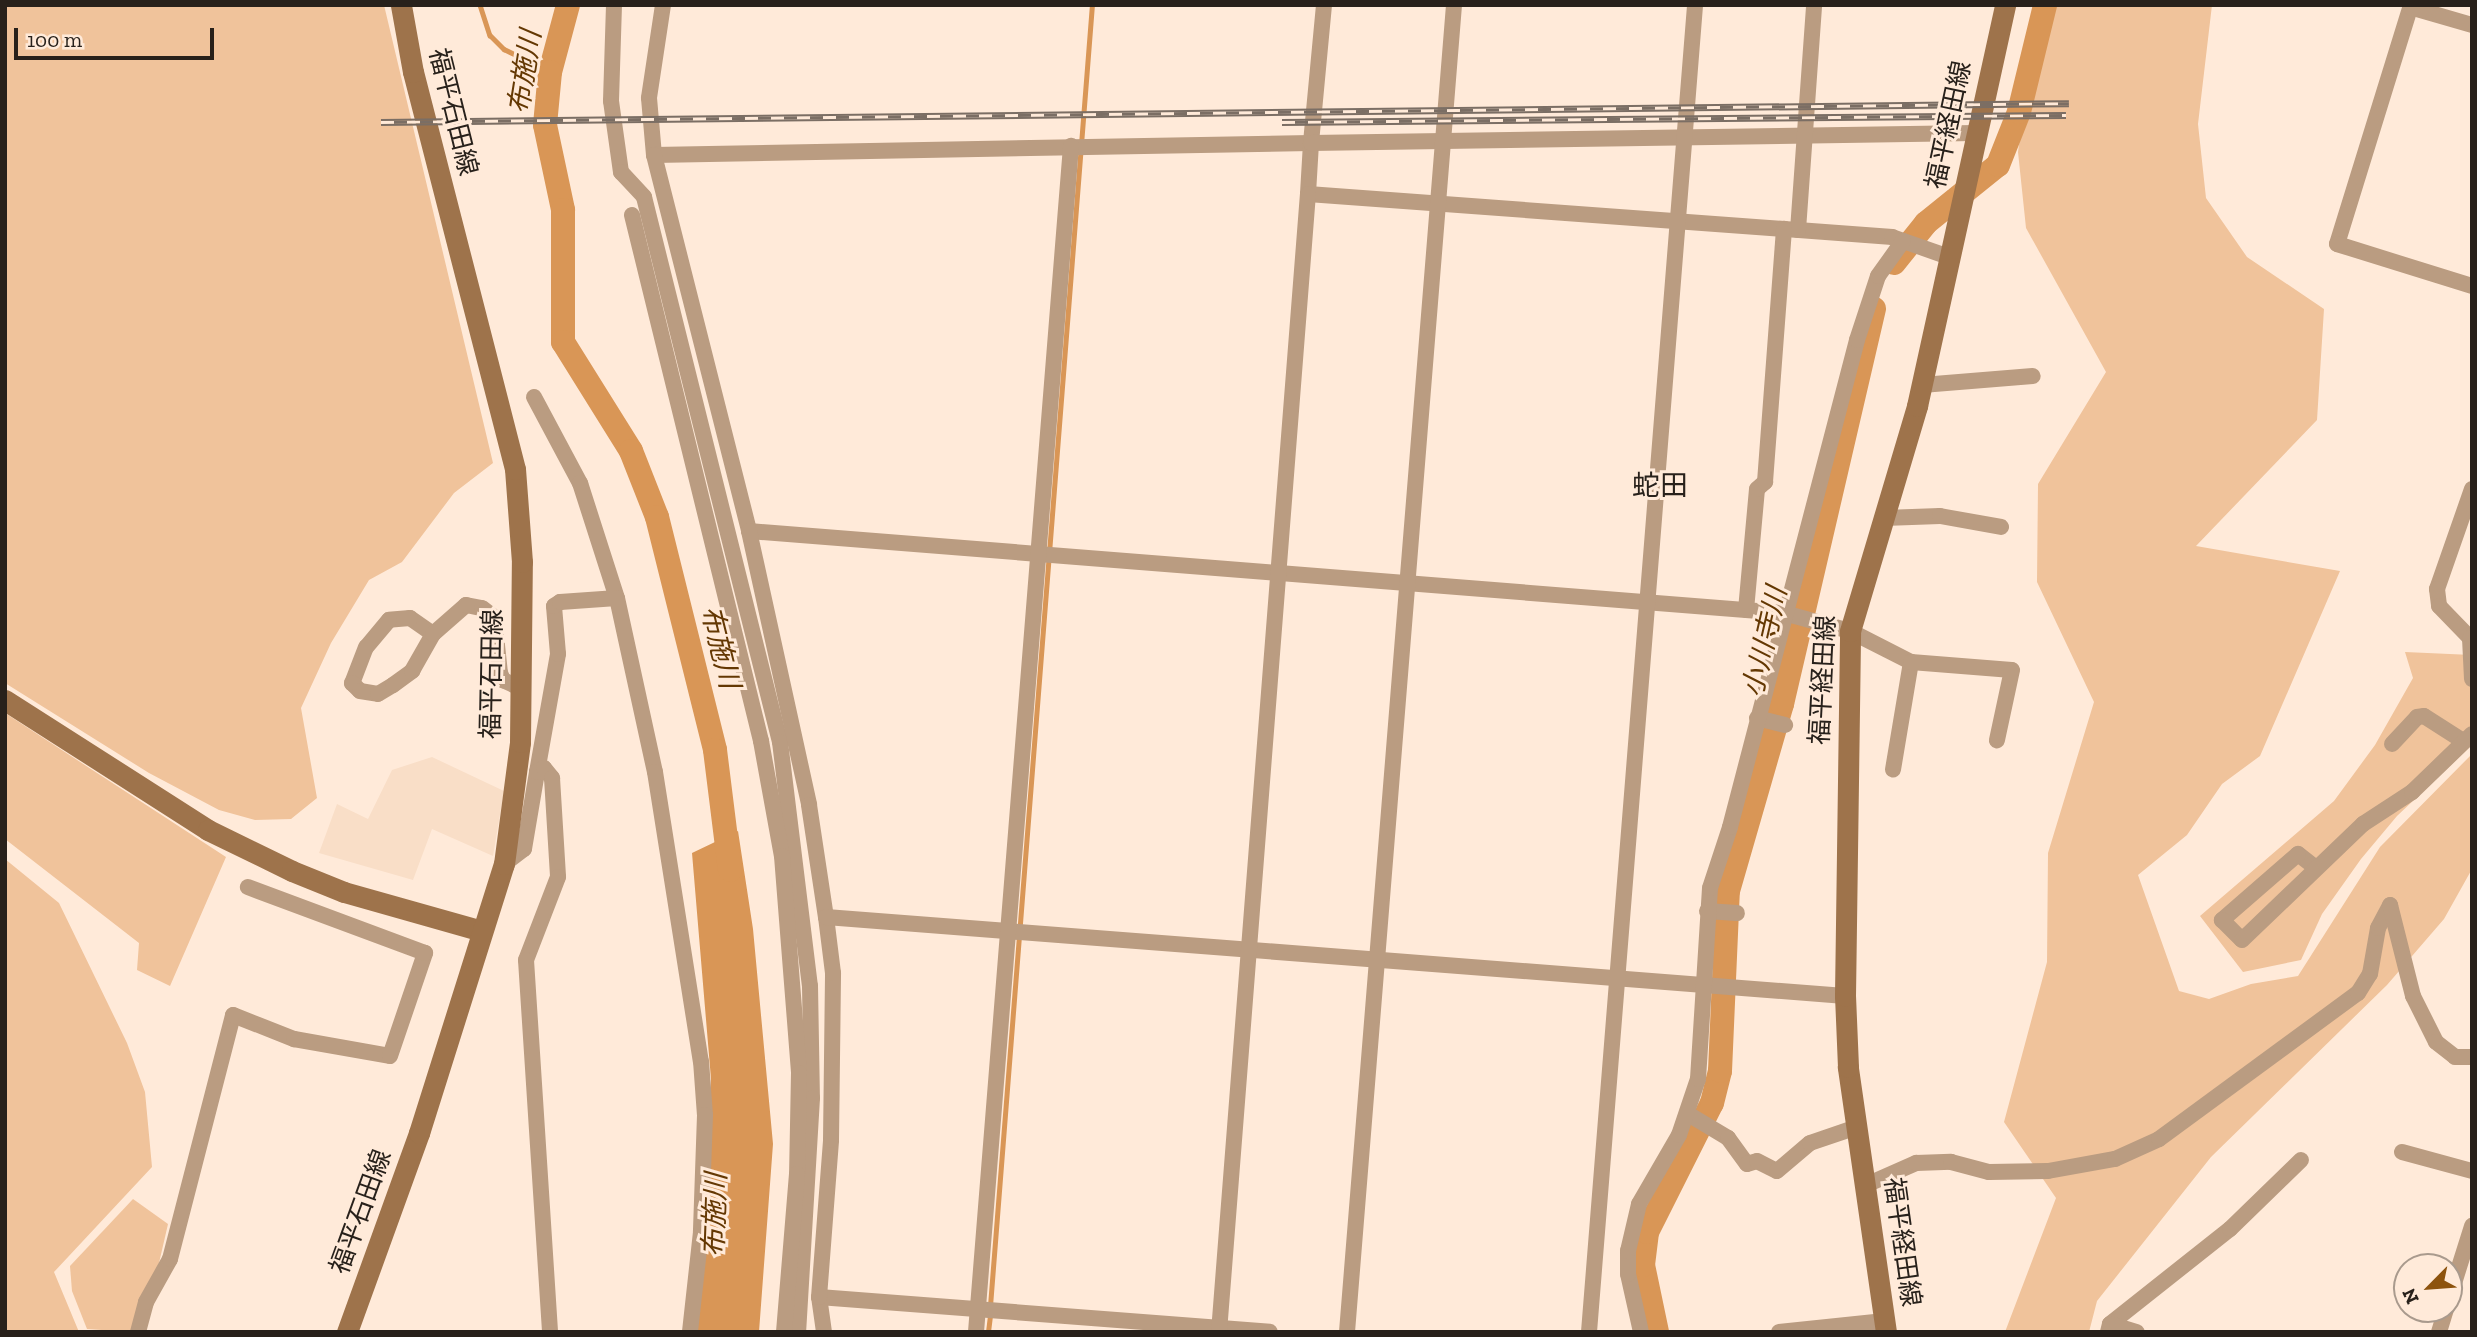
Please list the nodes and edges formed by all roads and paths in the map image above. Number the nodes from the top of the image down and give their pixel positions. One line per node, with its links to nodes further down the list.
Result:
1 (401, 5): 45 (main road, 福平石田線)
2 (614, 5): 86 (street)
3 (663, 5): 17 (street)
4 (1324, 5): 15 (street)
5 (1454, 5): 14 (street)
6 (1695, 5): 13 (street)
7 (1814, 5): 12 (street)
8 (2005, 5): 11 (main road, 福平経田線)
9 (2410, 6): 10 (street); 25 (street)
10 (2472, 25)
11 (1975, 133): 12 (street); 24 (main road, 福平経田線)
12 (1803, 134): 13 (street); 22 (street)
13 (1685, 137): 14 (street); 21 (street)
14 (1443, 138): 15 (street); 19 (street)
15 (1311, 143): 16 (street); 18 (street)
16 (1071, 146): 17 (street); 33 (street)
17 (654, 155): 32 (street)
18 (1308, 194): 19 (street); 34 (street)
19 (1438, 201): 21 (street); 35 (street)
20 (632, 215): 85 (street)
21 (1678, 221): 22 (street); 37 (street)
22 (1791, 230): 23 (street); 38 (street)
23 (1902, 241): 24 (street); 39 (street)
24 (1951, 249): 27 (main road, 福平経田線)
25 (2472, 286)
26 (2033, 376): 27 (street)
27 (1922, 385): 30 (main road, 福平経田線)
28 (534, 397): 36 (street)
29 (2472, 489): 42 (street)
30 (1884, 518): 31 (street); 40 (main road, 福平経田線)
31 (2001, 527)
32 (749, 531): 33 (street); 59 (street)
33 (1038, 553): 34 (street); 60 (street)
34 (1279, 572): 35 (street); 62 (street)
35 (1405, 582): 37 (street); 63 (street)
36 (617, 598): 53 (street); 84 (street)
37 (1648, 604): 38 (street); 64 (street)
38 (1746, 610): 39 (street)
39 (1784, 613): 40 (street); 47 (street)
40 (1850, 631): 43 (street); 66 (main road, 福平経田線)
41 (433, 634): 41 (street); 45 (street)
42 (2471, 639): 44 (street)
43 (1911, 662): 50 (street); 52 (street)
44 (2472, 679)
45 (522, 689): 54 (main road, 福平石田線)
46 (5, 700): 61 (main road)
47 (1757, 718): 48 (street); 57 (street)
48 (1785, 724)
49 (2468, 737): 51 (street); 55 (street)
50 (1997, 740)
51 (2392, 744)
52 (1893, 770)
53 (537, 772): 54 (street); 83 (street)
54 (504, 864): 61 (main road, 福平石田線)
55 (2316, 868): 55 (street)
56 (248, 887): 81 (street)
57 (1707, 911): 58 (street); 65 (street)
58 (1737, 913)
59 (826, 917): 60 (street); 76 (street)
60 (1010, 929): 62 (street); 77 (street)
61 (482, 931): 82 (main road, 福平石田線)
62 (1248, 948): 63 (street); 80 (street)
63 (1377, 959): 64 (street); 90 (street)
64 (1618, 978): 65 (street); 91 (street)
65 (1710, 985): 66 (street); 68 (street)
66 (1845, 996): 69 (main road, 福平経田線)
67 (2472, 1057): 73 (street)
68 (1688, 1114): 69 (street); 92 (street)
69 (1857, 1127): 73 (main road, 福平経田線)
70 (2402, 1152): 72 (street)
71 (2301, 1160): 79 (street)
72 (2472, 1171)
73 (1866, 1185): 78 (main road, 福平経田線)
74 (2472, 1226): 75 (street)
75 (2463, 1255)
76 (819, 1297): 77 (street); 87 (street)
77 (977, 1310): 80 (street); 88 (street)
78 (1885, 1326): 93 (street)
79 (2109, 1328): 94 (street)
80 (1219, 1329): 89 (street)
81 (138, 1332)
82 (347, 1332)
83 (550, 1332)
84 (690, 1332)
85 (785, 1332)
86 (798, 1332)
87 (824, 1332)
88 (976, 1332)
89 (1270, 1332)
90 (1347, 1332)
91 (1589, 1332)
92 (1641, 1332)
93 (1779, 1332)
94 (2137, 1332)

